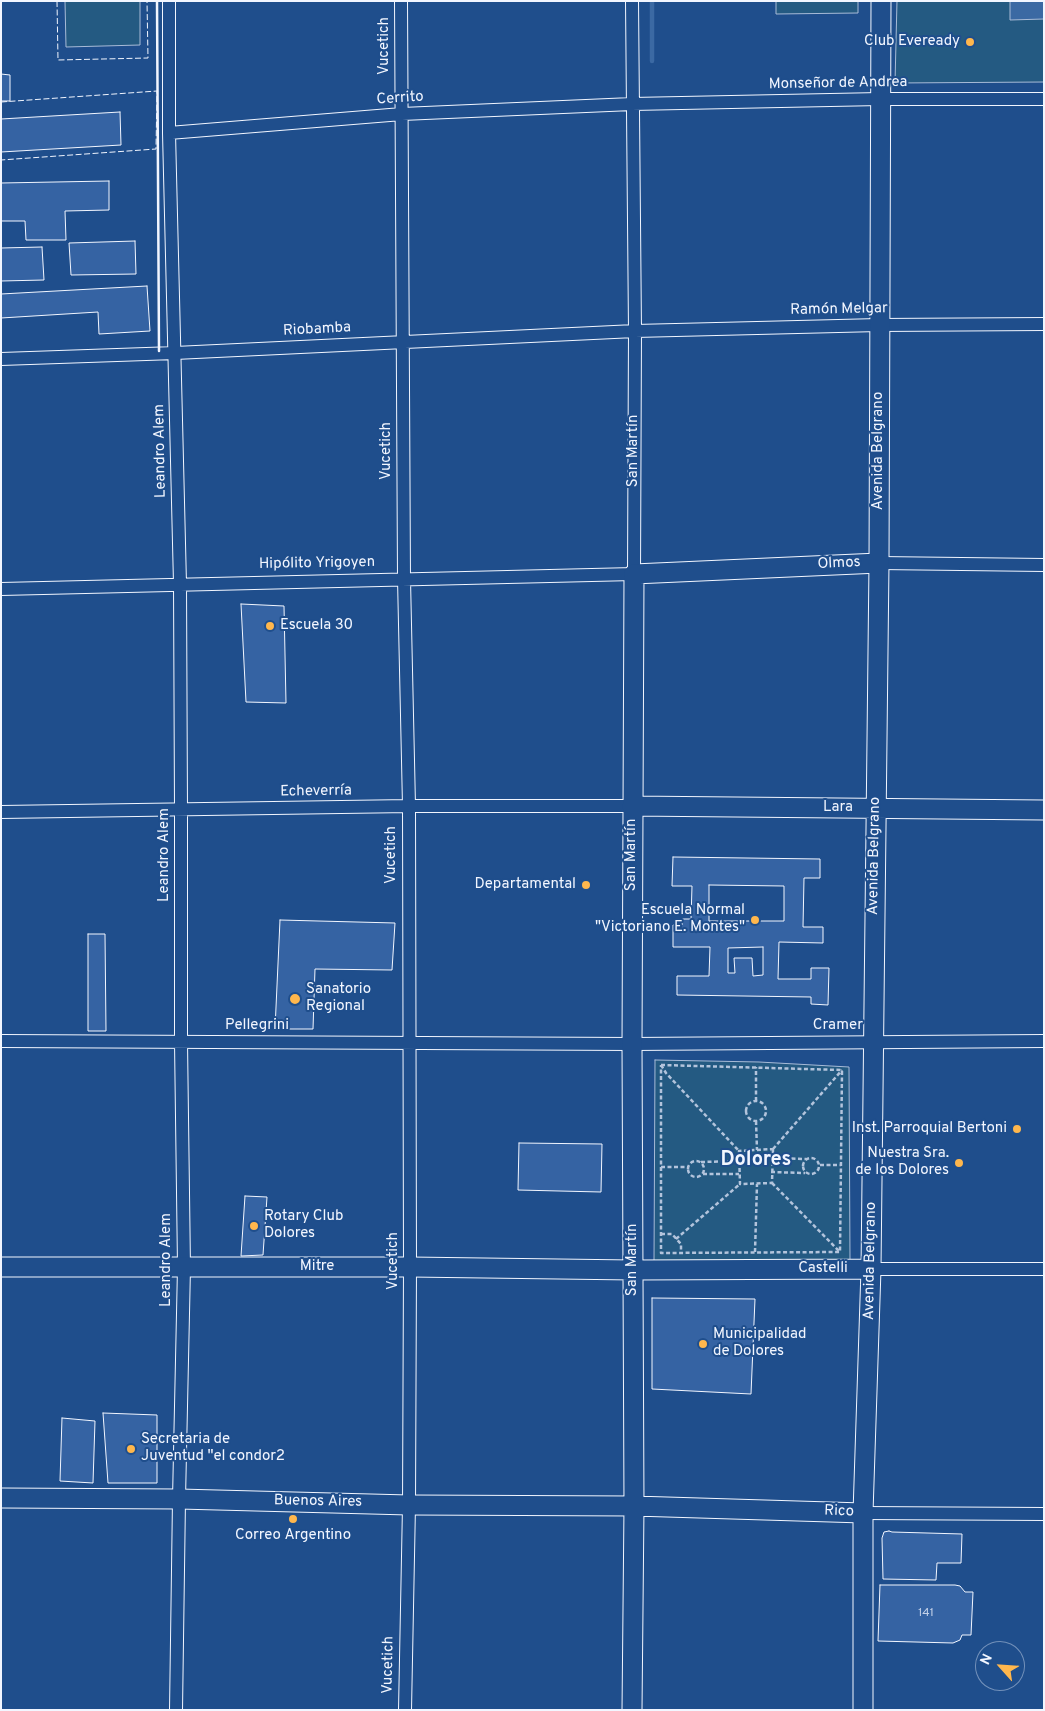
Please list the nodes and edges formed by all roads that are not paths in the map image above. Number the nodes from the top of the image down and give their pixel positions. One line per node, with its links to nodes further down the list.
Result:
1 (169, 1): 9 (street, Leandro Alem)
2 (401, 1): 8 (street, Vucetich)
3 (632, 1): 7 (street, San Martín)
4 (881, 1): 5 (main road, Avenida Belgrano)
5 (880, 99): 6 (street, Monseñor de Andrea); 7 (street, Monseñor de Andrea); 11 (main road, Avenida Belgrano)
6 (1044, 99)
7 (632, 104): 8 (street, Cerrito); 12 (street, San Martín)
8 (402, 114): 9 (street, Cerrito); 13 (street, Vucetich)
9 (169, 134): 14 (street, Leandro Alem)
10 (1044, 324): 11 (street, Ramón Melgar)
11 (879, 325): 12 (street, Ramón Melgar); 16 (main road, Avenida Belgrano)
12 (635, 331): 13 (street, Riobamba); 18 (street, San Martín)
13 (403, 341): 14 (street, Riobamba); 19 (street, Vucetich)
14 (175, 353): 15 (street, Riobamba); 20 (street, Leandro Alem)
15 (1, 359)
16 (879, 562): 17 (street, Olmos); 18 (main road, Olmos); 24 (main road, Avenida Belgrano)
17 (1044, 565)
18 (634, 574): 19 (street, Hipólito Yrigoyen); 23 (main road, San Martín)
19 (404, 578): 20 (street, Hipólito Yrigoyen); 22 (street, Vucetich)
20 (180, 584): 21 (street, Hipólito Yrigoyen); 25 (street, Leandro Alem)
21 (1, 589)
22 (409, 806): 23 (street, Echeverría); 25 (street, Echeverría); 32 (street, Vucetich)
23 (632, 806): 24 (main road, Lara); 33 (main road, San Martín)
24 (876, 808): 26 (main road, Lara); 31 (main road, Avenida Belgrano)
25 (182, 810): 27 (street, Echeverría); 30 (street, Leandro Alem)
26 (1044, 810)
27 (1, 812)
28 (1044, 1040): 31 (street, Cramer)
29 (1, 1041): 30 (street, Pellegrini)
30 (180, 1042): 32 (street, Pellegrini); 36 (street, Leandro Alem)
31 (874, 1042): 33 (street, Cramer); 37 (main road, Avenida Belgrano)
32 (408, 1043): 33 (street, Pellegrini); 35 (street, Vucetich)
33 (632, 1044): 39 (main road, San Martín)
34 (1, 1267): 36 (main road, Mitre)
35 (410, 1267): 36 (main road, Mitre); 39 (main road, Mitre); 42 (street, Vucetich)
36 (184, 1268): 41 (street, Leandro Alem)
37 (871, 1269): 38 (street, Castelli); 39 (main road, Castelli); 44 (main road, Avenida Belgrano)
38 (1044, 1269)
39 (633, 1270): 43 (main road, San Martín)
40 (1, 1498): 41 (main road, Buenos Aires)
41 (178, 1499): 42 (main road, Buenos Aires); 46 (street, Leandro Alem)
42 (409, 1505): 43 (main road, Buenos Aires); 47 (street, Vucetich)
43 (634, 1506): 44 (main road, Rico); 48 (main road, San Martín)
44 (863, 1513): 45 (street, Rico); 49 (main road, Avenida Belgrano)
45 (1044, 1514)
46 (176, 1710)
47 (405, 1710)
48 (632, 1710)
49 (863, 1710)

